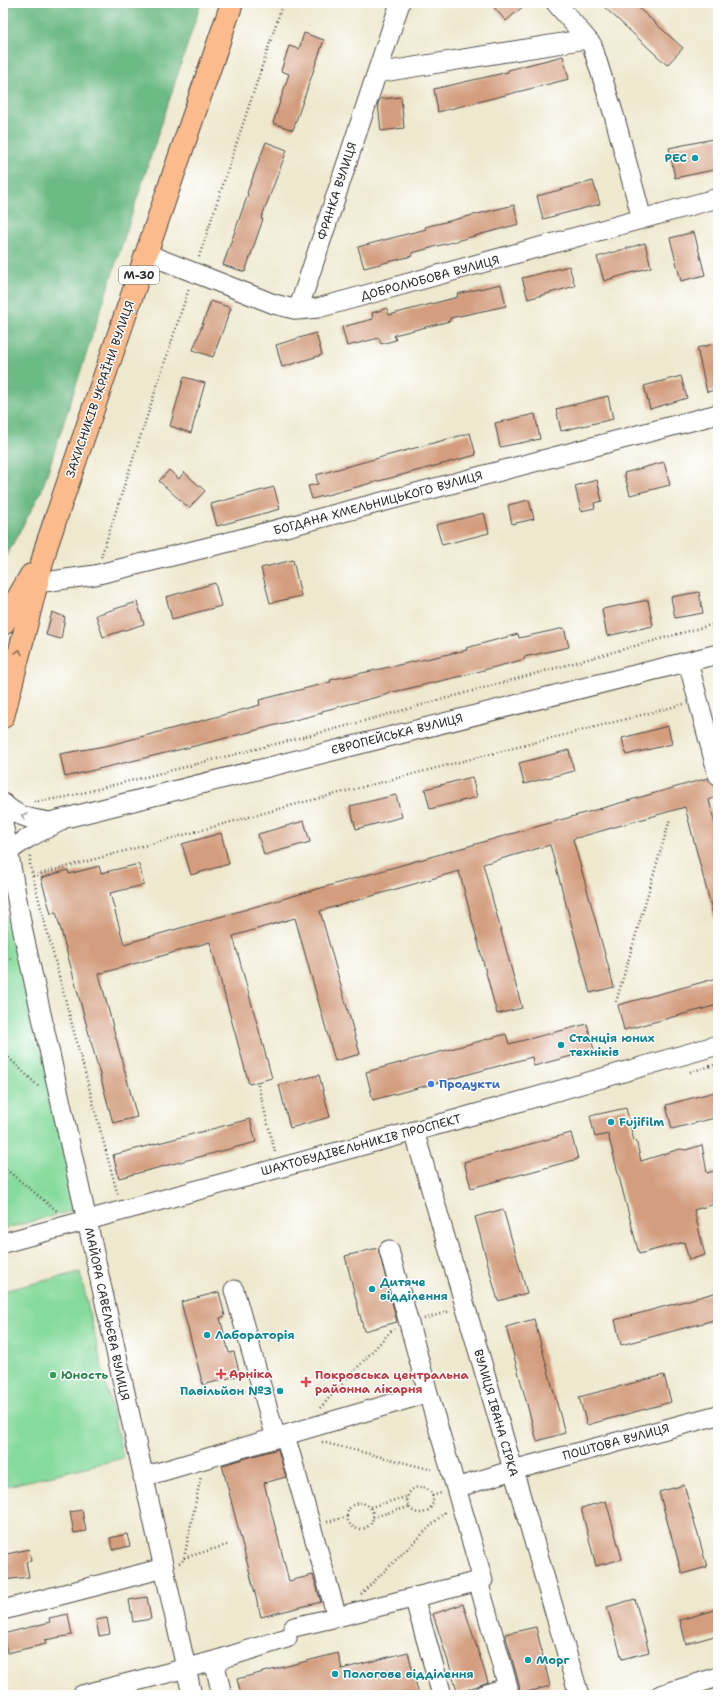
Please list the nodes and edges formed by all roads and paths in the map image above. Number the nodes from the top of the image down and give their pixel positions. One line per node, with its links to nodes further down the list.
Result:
1 (232, 3): 8 (highway, ЗАХИСНИКІВ УКРАЇНИ ВУЛИЦЯ / М-30)
2 (400, 3): 5 (street, ФРАНКА ВУЛИЦЯ)
3 (556, 3): 4 (street)
4 (587, 39): 5 (street); 7 (street)
5 (377, 73): 9 (street, ФРАНКА ВУЛИЦЯ)
6 (717, 202): 7 (street, ДОБРОЛЮБОВА ВУЛИЦЯ)
7 (642, 219): 9 (street, ДОБРОЛЮБОВА ВУЛИЦЯ)
8 (147, 254): 9 (street, ДОБРОЛЮБОВА ВУЛИЦЯ); 11 (highway, ЗАХИСНИКІВ УКРАЇНИ ВУЛИЦЯ / М-30)
9 (298, 310)
10 (718, 414): 12 (street, БОГДАНА ХМЕЛЬНИЦЬКОГО ВУЛИЦЯ)
11 (46, 547): 12 (highway, ЗАХИСНИКІВ УКРАЇНИ ВУЛИЦЯ / М-30); 13 (highway, ЗАХИСНИКІВ УКРАЇНИ ВУЛИЦЯ / М-30)
12 (37, 583): 18 (highway, ЗАХИСНИКІВ УКРАЇНИ ВУЛИЦЯ / М-30, one-way to 12)
13 (3, 624)
14 (718, 624): 20 (path)
15 (718, 654): 16 (street, ЄВРОПЕЙСЬКА ВУЛИЦЯ)
16 (688, 662): 17 (street); 22 (street, ЄВРОПЕЙСЬКА ВУЛИЦЯ)
17 (698, 700): 19 (street); 27 (path)
18 (3, 717)
19 (718, 775)
20 (31, 802)
21 (3, 803): 22 (street, ЄВРОПЕЙСЬКА ВУЛИЦЯ, one-way to 21)
22 (75, 815): 25 (street, ЄВРОПЕЙСЬКА ВУЛИЦЯ)
23 (670, 819): 32 (path)
24 (3, 823): 25 (street, МАЙОРА САВЕЛЬЄВА ВУЛИЦЯ)
25 (6, 853): 29 (street, МАЙОРА САВЕЛЬЄВА ВУЛИЦЯ)
26 (30, 854): 27 (path)
27 (33, 876): 40 (path)
28 (3, 904): 29 (street, МАЙОРА САВЕЛЬЄВА ВУЛИЦЯ)
29 (24, 932): 42 (street, МАЙОРА САВЕЛЬЄВА ВУЛИЦЯ)
30 (3, 955): 31 (path)
31 (15, 961)
32 (616, 1002)
33 (718, 1046): 37 (street, ШАХТОБУДІВЕЛЬНИКІВ ПРОСПЕКТ)
34 (3, 1052): 36 (path)
35 (258, 1085): 38 (path)
36 (45, 1093)
37 (414, 1131): 42 (street, ШАХТОБУДІВЕЛЬНИКІВ ПРОСПЕКТ); 54 (street, ВУЛИЦЯ ІВАНА СІРКА)
38 (276, 1155)
39 (3, 1167): 41 (path)
40 (118, 1198)
41 (61, 1214)
42 (87, 1221): 43 (street, ШАХТОБУДІВЕЛЬНИКІВ ПРОСПЕКТ); 55 (street, МАЙОРА САВЕЛЬЄВА ВУЛИЦЯ)
43 (3, 1243)
44 (389, 1250): 47 (street)
45 (234, 1290): 51 (street)
46 (455, 1310): 47 (path)
47 (410, 1324): 48 (street); 49 (path)
48 (428, 1393): 51 (street); 56 (street)
49 (318, 1409)
50 (718, 1414): 54 (street, ПОШТОВА ВУЛИЦЯ)
51 (280, 1437): 53 (street); 62 (street)
52 (321, 1442): 56 (path)
53 (205, 1458): 55 (street); 64 (path)
54 (513, 1470): 56 (street, ПОШТОВА ВУЛИЦЯ); 79 (street, ВУЛИЦЯ ІВАНА СІРКА)
55 (143, 1477): 65 (street, МАЙОРА САВЕЛЬЄВА ВУЛИЦЯ)
56 (456, 1487): 66 (street); 67 (path)
57 (407, 1497): 58 (path); 59 (path); 59 (path)
58 (370, 1507): 60 (path); 61 (path)
59 (408, 1508): 61 (path)
60 (347, 1517): 61 (path); 62 (path)
61 (373, 1517)
62 (311, 1527): 70 (street)
63 (230, 1544): 64 (path)
64 (184, 1558): 65 (path)
65 (164, 1568): 69 (street); 72 (street, МАЙОРА САВЕЛЬЄВА ВУЛИЦЯ)
66 (478, 1581): 68 (street); 78 (street)
67 (359, 1596)
68 (414, 1597): 70 (street); 77 (street)
69 (3, 1610)
70 (337, 1617): 71 (street)
71 (214, 1661): 72 (street); 76 (street)
72 (186, 1668): 74 (street); 75 (street, МАЙОРА САВЕЛЬЄВА ВУЛИЦЯ)
73 (718, 1678): 80 (street)
74 (82, 1695)
75 (192, 1695)
76 (222, 1695)
77 (442, 1695)
78 (484, 1695)
79 (579, 1695)
80 (660, 1695)

